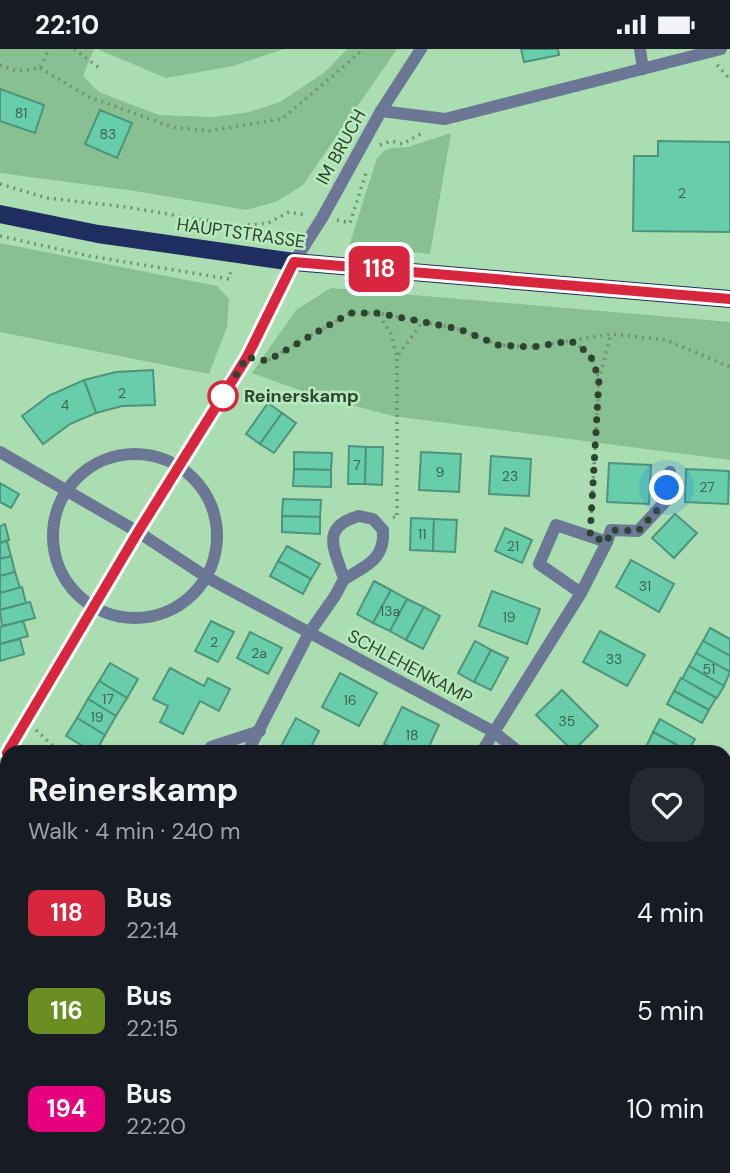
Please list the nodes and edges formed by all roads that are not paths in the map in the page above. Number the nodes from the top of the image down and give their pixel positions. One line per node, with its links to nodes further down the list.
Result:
1 (421, 49): 5 (street, IM BRUCH)
2 (640, 49): 4 (street)
3 (721, 49): 4 (street)
4 (643, 69): 5 (street)
5 (381, 111): 7 (street, IM BRUCH)
6 (0, 214): 7 (main road, HAUPTSTRASSE)
7 (294, 262): 8 (main road, HAUPTSTRASSE); 10 (street, IM BRUCH)
8 (730, 299)
9 (0, 452): 12 (street, SCHLEHENKAMP)
10 (179, 464): 12 (street); 13 (street, IM BRUCH); 15 (street)
11 (670, 472): 14 (street)
12 (67, 492): 13 (street, SCHLEHENKAMP); 18 (street)
13 (138, 532): 15 (street, SCHLEHENKAMP); 18 (street, IM BRUCH)
14 (607, 542): 17 (street); 17 (street)
15 (208, 578): 18 (street); 19 (street, SCHLEHENKAMP)
16 (344, 579): 16 (street); 19 (street)
17 (581, 593): 21 (street)
18 (93, 607): 22 (street, IM BRUCH)
19 (309, 633): 20 (street); 21 (street, SCHLEHENKAMP)
20 (260, 731): 23 (street); 24 (street)
21 (494, 732): 25 (street); 26 (street, SCHLEHENKAMP)
22 (11, 745)
23 (217, 745)
24 (252, 745)
25 (486, 745)
26 (510, 745)

